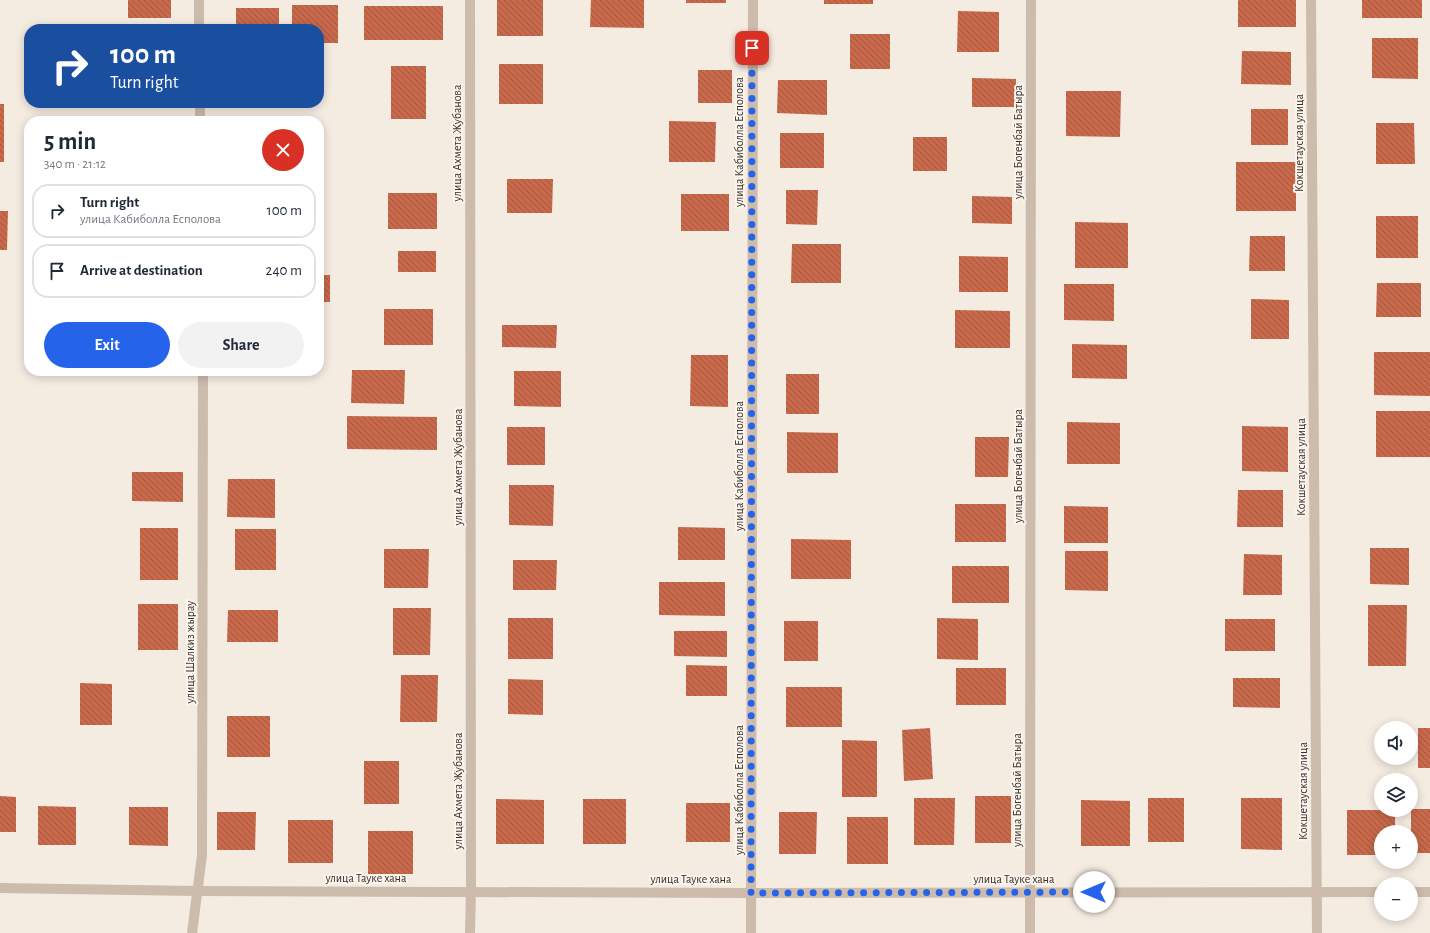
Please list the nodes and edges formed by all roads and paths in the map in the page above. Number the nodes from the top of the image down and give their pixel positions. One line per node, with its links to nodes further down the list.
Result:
1 (199, 0): 6 (street)
2 (470, 0): 10 (street, улица Ахмета Жубанова)
3 (753, 0): 16 (street, улица Кабиболла Есполова)
4 (1031, 0): 12 (street, улица Богенбай Батыра)
5 (1311, 0): 11 (street, Кокшетауская улица)
6 (199, 24)
7 (203, 376): 9 (street, улица Шалкиз жырау)
8 (0, 888): 9 (street, улица Тауке хана)
9 (197, 891): 10 (street, улица Тауке хана); 17 (street, улица Шалкиз жырау)
10 (471, 891): 16 (street, улица Тауке хана); 18 (street, улица Ахмета Жубанова)
11 (1317, 891): 12 (street, улица Тауке хана); 13 (street, улица Тауке хана); 21 (street, Кокшетауская улица)
12 (1030, 892): 16 (street, улица Тауке хана); 20 (street, улица Богенбай Батыра)
13 (1374, 892)
14 (1418, 892): 15 (street)
15 (1430, 892)
16 (751, 893): 19 (street, улица Кабиболла Есполова)
17 (192, 933)
18 (470, 933)
19 (751, 933)
20 (1030, 933)
21 (1317, 933)

